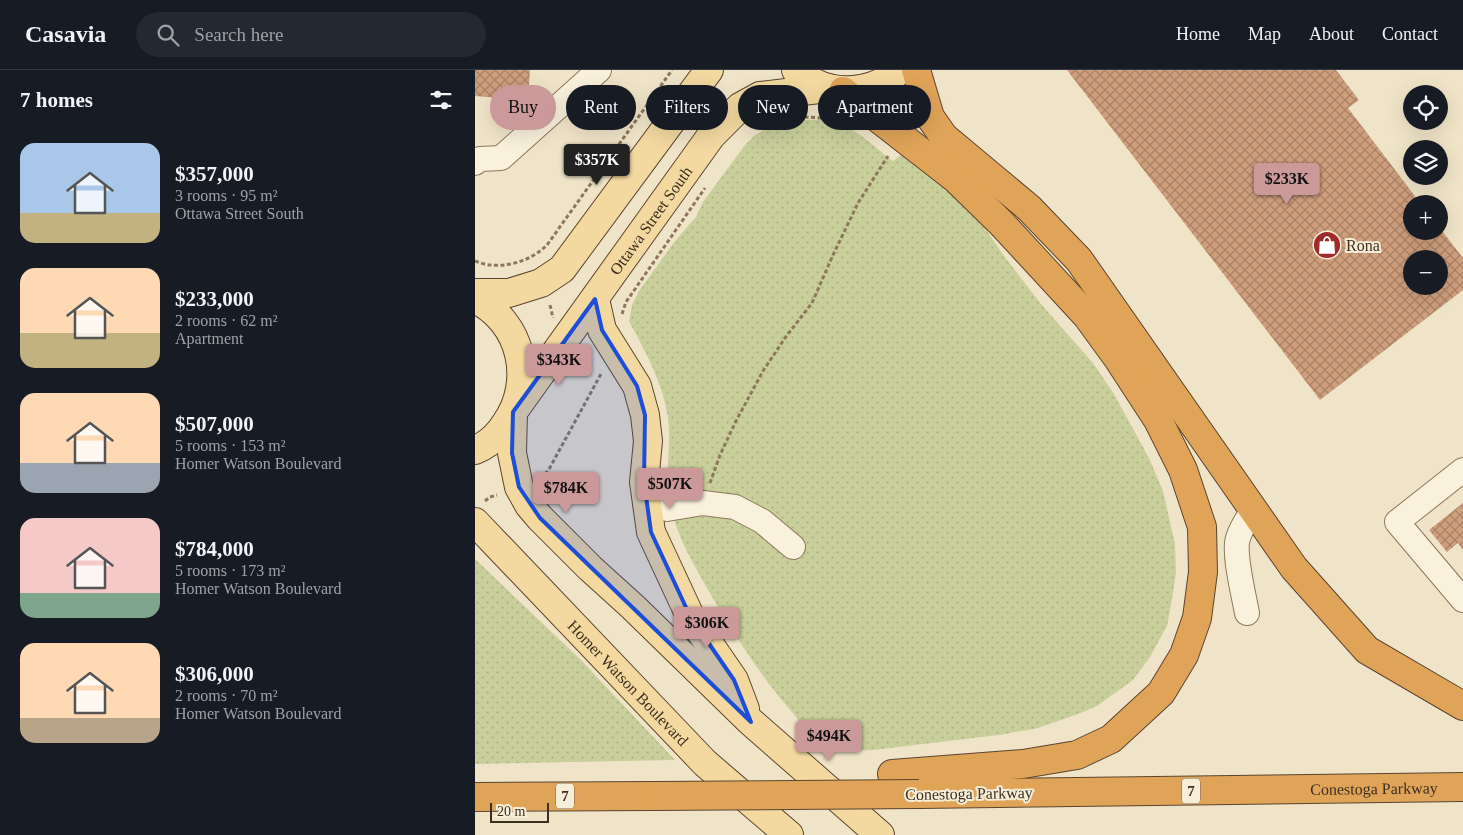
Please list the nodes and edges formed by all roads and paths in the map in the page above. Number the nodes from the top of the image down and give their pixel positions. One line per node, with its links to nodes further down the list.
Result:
1 (599, 70): 12 (lane)
2 (672, 70): 14 (path)
3 (709, 70): 15 (main road)
4 (796, 70): 7 (main road)
5 (900, 70): 8 (main road, Ottawa Street South)
6 (916, 70): 29 (highway)
7 (821, 85)
8 (877, 85)
9 (818, 91): 18 (main road, Ottawa Street South)
10 (890, 130): 37 (highway)
11 (890, 153): 27 (path)
12 (475, 163)
13 (709, 182): 19 (path)
14 (475, 262)
15 (475, 293)
16 (548, 296): 20 (path)
17 (475, 299): 22 (main road)
18 (595, 299): 22 (main road, Ottawa Street South); 35 (main road)
19 (623, 320)
20 (554, 323)
21 (606, 371): 25 (path)
22 (513, 412): 23 (main road); 35 (main road)
23 (475, 450)
24 (1463, 470): 32 (lane)
25 (538, 480)
26 (504, 492): 30 (path)
27 (703, 503): 28 (lane); 31 (lane)
28 (667, 509)
29 (1253, 510): 33 (lane); 34 (highway)
30 (477, 515): 39 (main road, Homer Watson Boulevard)
31 (793, 547)
32 (1463, 600)
33 (1247, 613)
34 (1463, 706)
35 (751, 722): 40 (main road)
36 (1463, 788): 37 (highway, Conestoga Parkway / 7, bridge)
37 (768, 795): 38 (highway, Conestoga Parkway / 7, bridge)
38 (475, 797)
39 (789, 835)
40 (880, 835)

